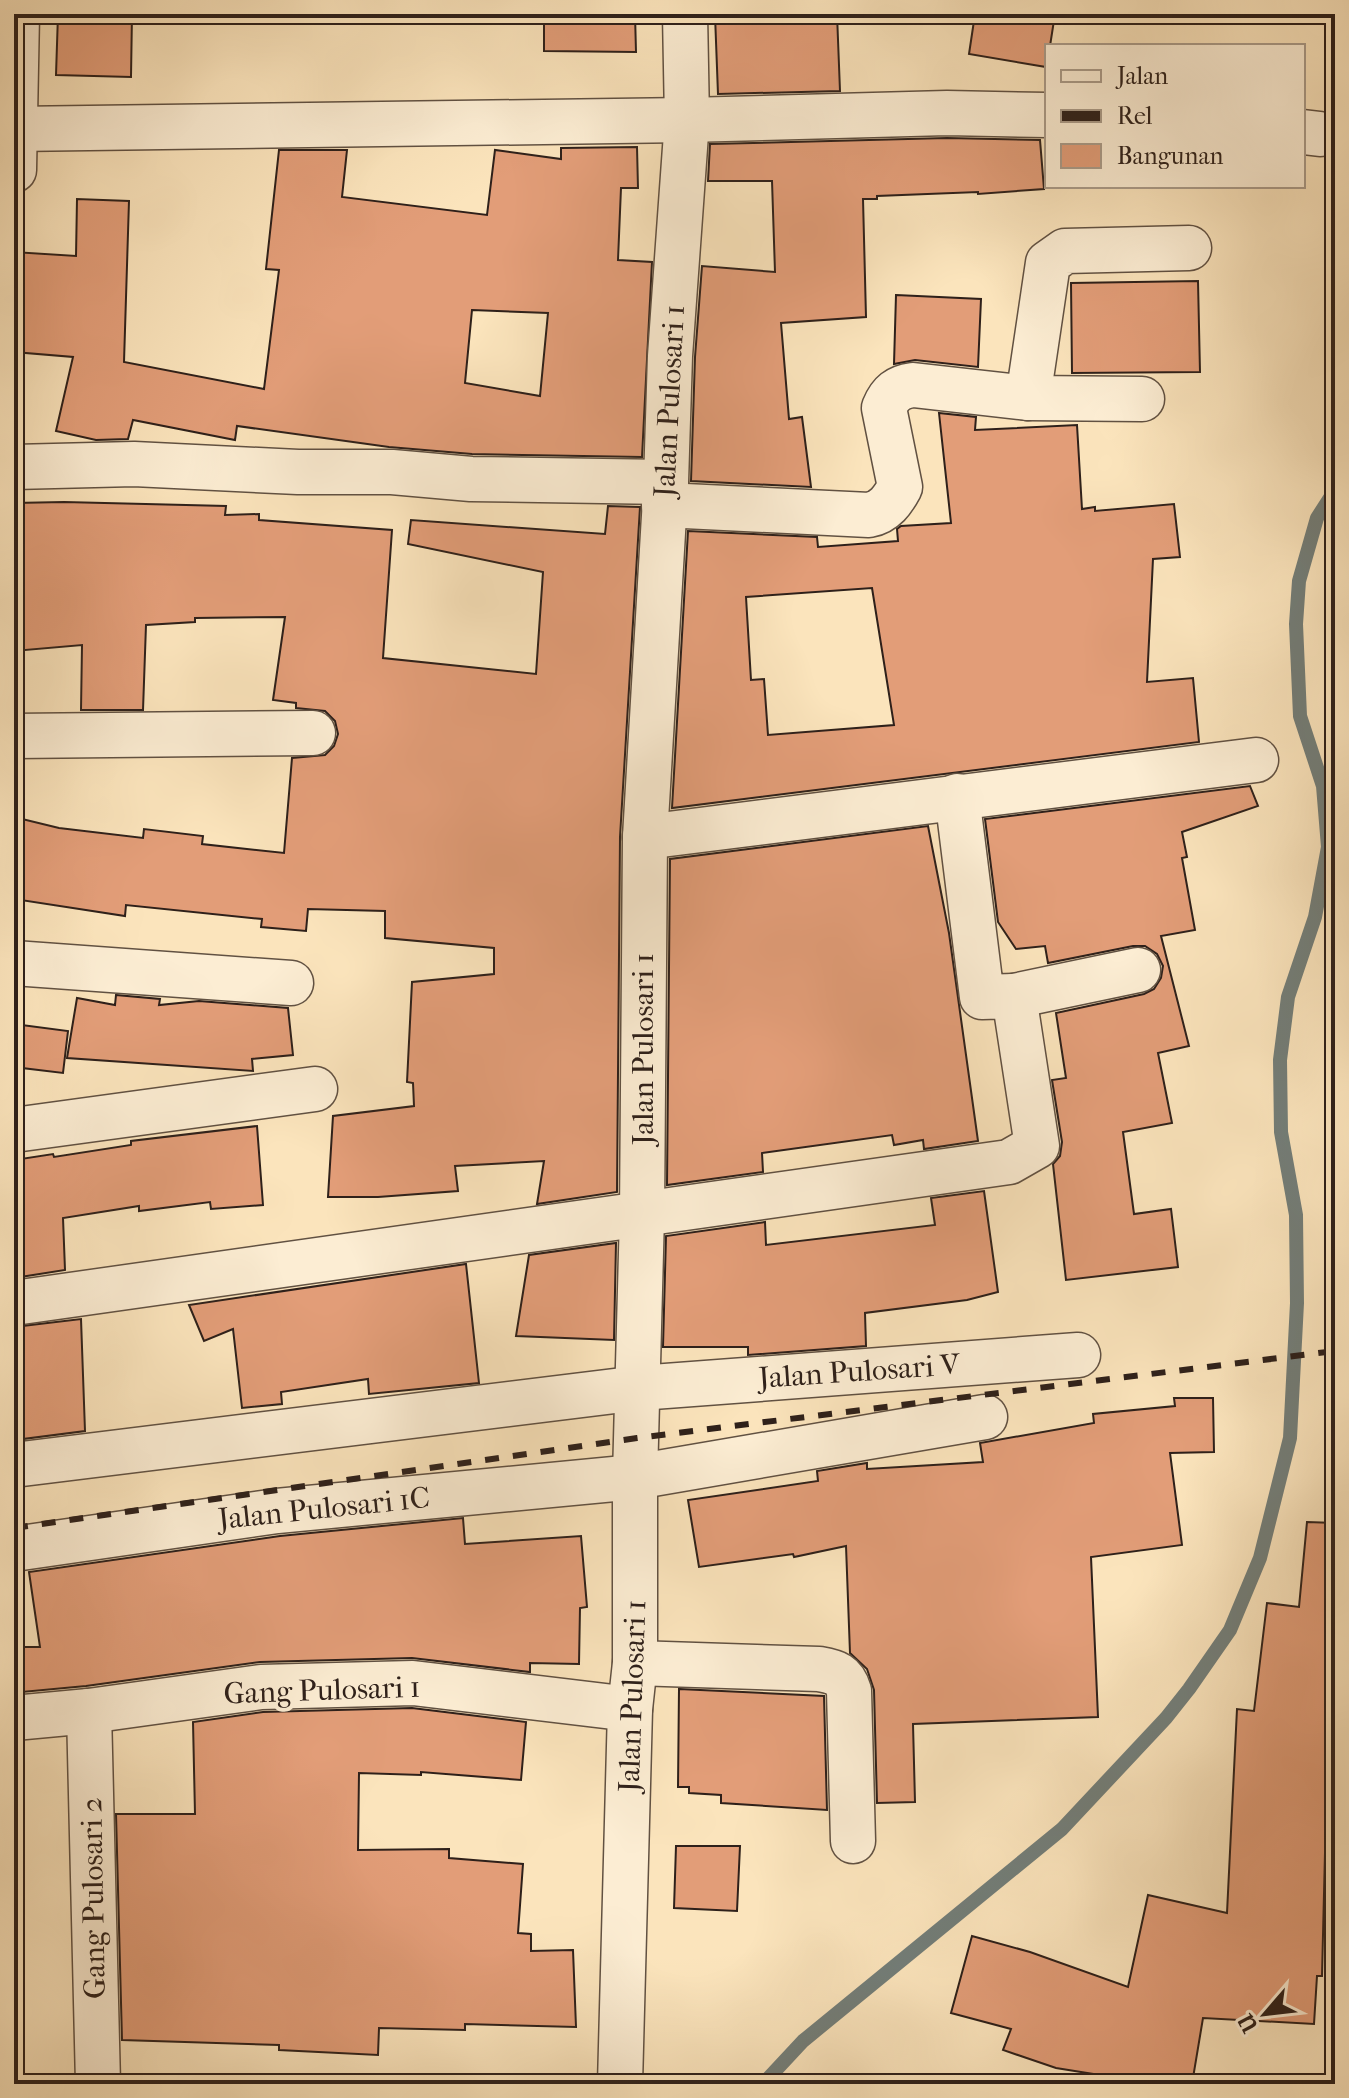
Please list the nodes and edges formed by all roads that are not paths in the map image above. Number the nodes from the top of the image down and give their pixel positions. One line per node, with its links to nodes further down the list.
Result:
1 (17, 14): 5 (street)
2 (685, 14): 4 (street, Jalan Pulosari 1)
3 (1045, 115): 4 (street)
4 (687, 120): 5 (street); 10 (street, Jalan Pulosari 1)
5 (15, 143)
6 (1189, 248): 7 (street)
7 (1028, 398): 8 (street); 10 (street)
8 (1142, 399)
9 (14, 467): 10 (street)
10 (665, 494): 15 (street, Jalan Pulosari 1)
11 (313, 733): 12 (street)
12 (14, 736)
13 (1256, 760): 14 (street)
14 (957, 796): 15 (street); 19 (street)
15 (645, 837): 22 (street, Jalan Pulosari 1)
16 (14, 963): 18 (street)
17 (1138, 970): 19 (street)
18 (291, 983)
19 (1014, 996): 22 (street)
20 (315, 1089): 21 (street)
21 (14, 1130)
22 (642, 1215): 23 (street); 25 (street, Jalan Pulosari 1)
23 (14, 1303)
24 (1078, 1355): 25 (street, Jalan Pulosari V)
25 (639, 1388): 27 (street, Jalan Pulosari V); 28 (street, Jalan Pulosari 1)
26 (985, 1417): 28 (street, Jalan Pulosari 1C)
27 (14, 1465)
28 (635, 1477): 29 (street, Jalan Pulosari 1C); 30 (street, Jalan Pulosari 1)
29 (14, 1549)
30 (635, 1663): 31 (street, Jalan Pulosari 1); 34 (street)
31 (630, 1709): 32 (street, Gang Pulosari 1); 36 (street, Jalan Pulosari 1)
32 (89, 1711): 33 (street, Gang Pulosari 1); 35 (street, Gang Pulosari 2)
33 (14, 1718)
34 (853, 1841)
35 (98, 2084)
36 (620, 2084)

